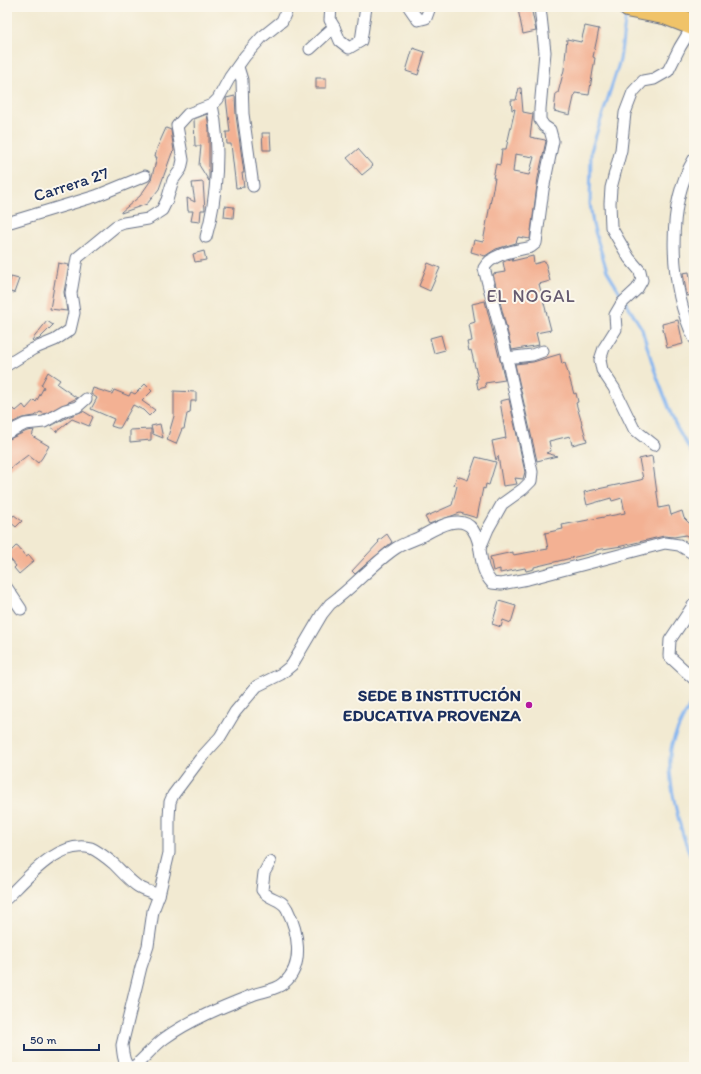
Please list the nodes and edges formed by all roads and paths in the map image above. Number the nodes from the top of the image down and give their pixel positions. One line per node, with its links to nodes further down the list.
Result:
1 (288, 7): 11 (street)
2 (331, 7): 9 (street)
3 (366, 7): 9 (street)
4 (409, 7): 5 (street)
5 (430, 7)
6 (540, 7): 20 (street)
7 (629, 7): 8 (highway)
8 (694, 25): 24 (street)
9 (334, 27): 10 (street)
10 (310, 48)
11 (238, 67): 12 (street); 15 (street)
12 (212, 105): 17 (street); 21 (street)
13 (694, 159): 18 (street)
14 (146, 176): 16 (street, Carrera 27)
15 (253, 186)
16 (7, 223)
17 (206, 237)
18 (694, 338)
19 (543, 350): 20 (street)
20 (506, 358): 25 (street)
21 (7, 365)
22 (86, 398): 23 (street)
23 (7, 433)
24 (654, 445)
25 (480, 548): 26 (street); 32 (street)
26 (694, 554)
27 (7, 588): 29 (street)
28 (694, 604): 30 (street)
29 (21, 609)
30 (694, 679)
31 (270, 862): 34 (street)
32 (159, 896): 33 (street); 34 (street)
33 (7, 898)
34 (130, 1067)

